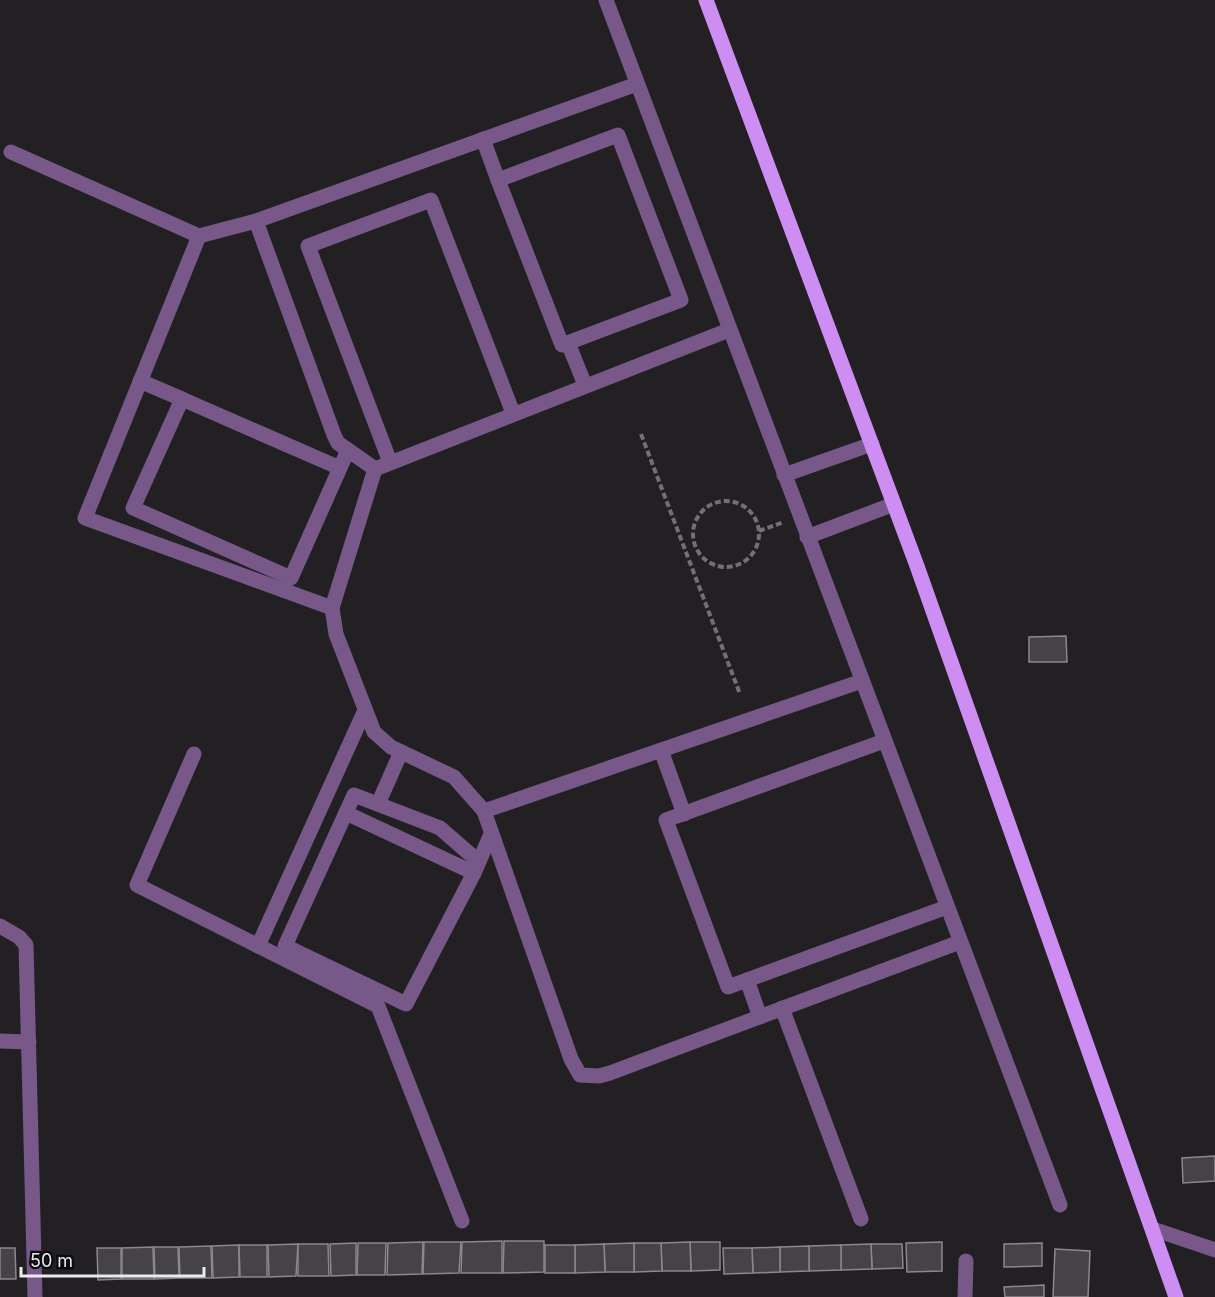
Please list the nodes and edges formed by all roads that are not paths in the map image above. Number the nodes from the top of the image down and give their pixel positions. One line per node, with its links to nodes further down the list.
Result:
1 (606, 0): 3 (street)
2 (706, 0): 15 (main road)
3 (637, 84): 4 (street); 9 (street)
4 (483, 139): 6 (street); 7 (street)
5 (11, 152): 8 (street)
6 (498, 180): 10 (street); 10 (street)
7 (256, 221): 8 (street); 16 (street)
8 (199, 236): 11 (street)
9 (729, 330): 12 (street); 20 (street)
10 (568, 343): 12 (street)
11 (140, 381): 13 (street); 23 (street)
12 (585, 385): 14 (street)
13 (182, 399): 18 (street); 18 (street)
14 (513, 413): 17 (street); 17 (street)
15 (872, 444): 20 (street); 21 (main road)
16 (348, 450): 18 (street); 19 (street)
17 (390, 462): 19 (street)
18 (340, 468)
19 (375, 469): 23 (street)
20 (784, 475): 22 (street)
21 (894, 504): 22 (street); 48 (main road)
22 (807, 537): 24 (street)
23 (332, 608): 25 (street)
24 (862, 681): 26 (street); 27 (street)
25 (365, 710): 28 (street); 39 (street)
26 (884, 741): 33 (street); 36 (street)
27 (661, 750): 31 (street); 33 (street)
28 (401, 752): 30 (street); 31 (street)
29 (194, 754): 39 (street)
30 (378, 804): 32 (street); 35 (street)
31 (484, 811): 34 (street)
32 (346, 813): 35 (street); 35 (street)
33 (684, 814): 40 (street)
34 (491, 834): 35 (street); 42 (street)
35 (476, 868)
36 (947, 907): 38 (street); 40 (street)
37 (0, 926): 44 (street)
38 (960, 942): 41 (street); 45 (street)
39 (258, 946): 47 (street)
40 (747, 980): 42 (street)
41 (782, 1008): 42 (street); 46 (street)
42 (760, 1017)
43 (0, 1041): 44 (street)
44 (29, 1042): 51 (street)
45 (1060, 1205)
46 (861, 1219)
47 (462, 1221)
48 (1153, 1229): 49 (street); 53 (main road)
49 (1215, 1250)
50 (966, 1261): 52 (street)
51 (35, 1297)
52 (965, 1297)
53 (1176, 1297)

